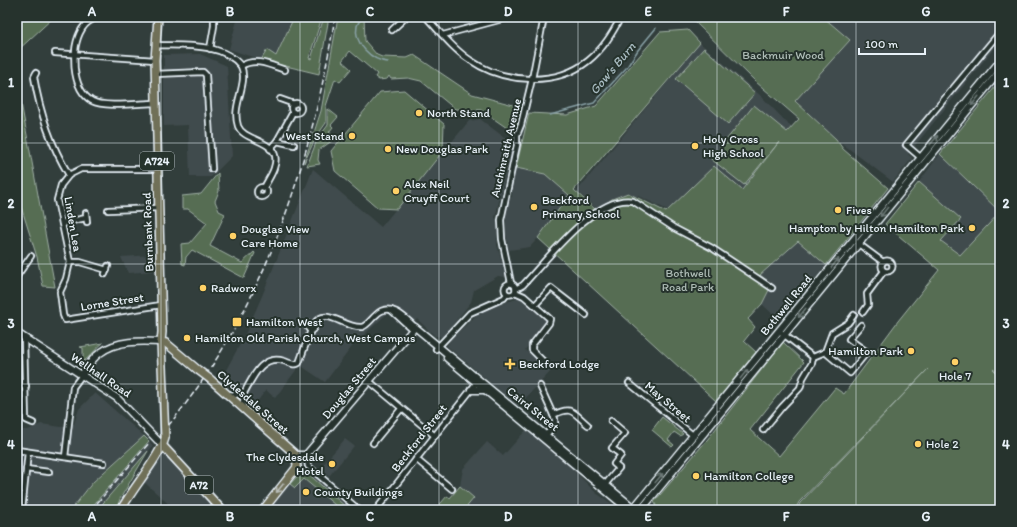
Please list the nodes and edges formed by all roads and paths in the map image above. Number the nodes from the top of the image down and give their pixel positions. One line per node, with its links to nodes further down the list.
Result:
1 (99, 17): 17 (street)
2 (158, 17): 14 (main road, Burnbank Road / A724)
3 (214, 17): 15 (street)
4 (406, 17): 11 (street)
5 (426, 17): 13 (street)
6 (490, 17): 10 (street)
7 (510, 17): 10 (street)
8 (544, 17): 25 (street, Auchinraith Avenue)
9 (621, 17): 25 (street)
10 (494, 21): 13 (street)
11 (392, 30)
12 (1000, 32): 33 (street)
13 (443, 35): 25 (street)
14 (156, 45): 15 (street); 18 (main road, Burnbank Road / A724)
15 (210, 49): 20 (street)
16 (55, 53): 17 (street)
17 (75, 55): 18 (street); 27 (street)
18 (155, 60): 24 (main road, Burnbank Road / A724)
19 (1000, 61): 33 (main road, Bothwell Road, one-way to 19)
20 (241, 66): 21 (street); 32 (street)
21 (285, 70)
22 (1000, 71): 34 (main road, Bothwell Road, one-way to 34)
23 (36, 73): 37 (street)
24 (156, 74): 27 (main road, Burnbank Road / A724); 36 (street)
25 (532, 79): 53 (street, Auchinraith Avenue)
26 (280, 99): 28 (street)
27 (156, 102): 35 (main road, Burnbank Road / A724)
28 (294, 104): 29 (street); 29 (street)
29 (294, 112): 30 (street)
30 (277, 141): 31 (street); 32 (street)
31 (294, 145)
32 (270, 149): 38 (street)
33 (920, 158): 34 (main road); 39 (main road, Bothwell Road)
34 (926, 162): 39 (main road, Bothwell Road)
35 (157, 169): 37 (street); 40 (main road, Burnbank Road / A724)
36 (212, 170)
37 (69, 175): 43 (street, Linden Lea)
38 (264, 188)
39 (898, 190): 44 (main road, Bothwell Road)
40 (158, 208): 41 (street); 57 (main road, Burnbank Road / A724)
41 (108, 210)
42 (86, 218): 43 (street)
43 (62, 223): 46 (street, Linden Lea)
44 (856, 242): 47 (street); 69 (main road, Bothwell Road)
45 (31, 256): 52 (street)
46 (70, 262): 50 (street); 62 (street, Linden Lea)
47 (883, 262): 51 (street); 51 (street)
48 (734, 264): 49 (street); 54 (street); 55 (street)
49 (730, 267)
50 (107, 270)
51 (884, 271): 59 (street)
52 (17, 276)
53 (511, 283): 55 (street); 56 (street)
54 (772, 288)
55 (515, 290): 56 (street); 58 (street)
56 (507, 294): 72 (street)
57 (161, 305): 62 (street, Lorne Street); 67 (main road, Burnbank Road / A724)
58 (535, 305): 60 (street); 76 (street)
59 (863, 312)
60 (586, 315)
61 (854, 315): 63 (street)
62 (65, 320)
63 (848, 323): 66 (street); 74 (street)
64 (861, 325): 66 (street)
65 (414, 328): 72 (main road, Caird Street); 78 (main road, Douglas Street); 86 (street)
66 (857, 330): 74 (street)
67 (162, 332): 71 (main road, Burnbank Road / A724); 73 (main road, Clydesdale Street)
68 (17, 333): 70 (main road, Wellhall Road)
69 (782, 333): 75 (street); 97 (main road, Bothwell Road)
70 (24, 338): 77 (main road, Wellhall Road); 82 (street)
71 (161, 342): 73 (main road, Clydesdale Street); 77 (main road); 99 (main road, Burnbank Road / A724)
72 (437, 347): 79 (main road, Caird Street)
73 (177, 352): 87 (main road, Clydesdale Street, bridge)
74 (825, 352): 75 (street)
75 (813, 357): 94 (street)
76 (548, 366)
77 (82, 375): 99 (main road, Wellhall Road); 104 (street)
78 (369, 381): 88 (street); 103 (main road, Douglas Street)
79 (478, 381): 84 (street, Beckford Street); 85 (main road, Caird Street); 96 (main road, Caird Street)
80 (629, 383): 97 (street, May Street)
81 (17, 386): 82 (street)
82 (26, 386): 92 (street)
83 (540, 386): 90 (street)
84 (471, 390): 85 (main road); 95 (street, Beckford Street)
85 (486, 391): 96 (main road, Caird Street)
86 (244, 393): 87 (street); 89 (street)
87 (226, 394): 89 (main road, Clydesdale Street)
88 (401, 408): 95 (street); 98 (street)
89 (246, 411): 102 (main road, Clydesdale Street)
90 (553, 415): 93 (street); 96 (street)
91 (611, 421): 111 (street)
92 (33, 423)
93 (588, 425)
94 (763, 430)
95 (435, 436): 105 (street, Beckford Street)
96 (545, 437): 111 (main road, Caird Street)
97 (696, 437): 119 (main road, Bothwell Road, one-way to 97); 120 (main road, Bothwell Road)
98 (374, 443)
99 (163, 446): 114 (main road); 115 (main road, A72)
100 (17, 450): 101 (street)
101 (28, 452): 104 (street); 109 (street)
102 (296, 455): 103 (main road); 108 (main road)
103 (306, 455): 107 (street)
104 (66, 457): 106 (street)
105 (416, 459): 112 (street); 118 (street, Beckford Street)
106 (104, 463)
107 (308, 466): 108 (street); 117 (street)
108 (297, 467): 116 (main road, one-way to 116)
109 (26, 469): 110 (street); 113 (street)
110 (49, 472)
111 (604, 486): 119 (main road, Caird Street)
112 (452, 489)
113 (22, 510)
114 (121, 510)
115 (222, 510)
116 (263, 510)
117 (359, 510)
118 (376, 510)
119 (633, 510)
120 (640, 510)

